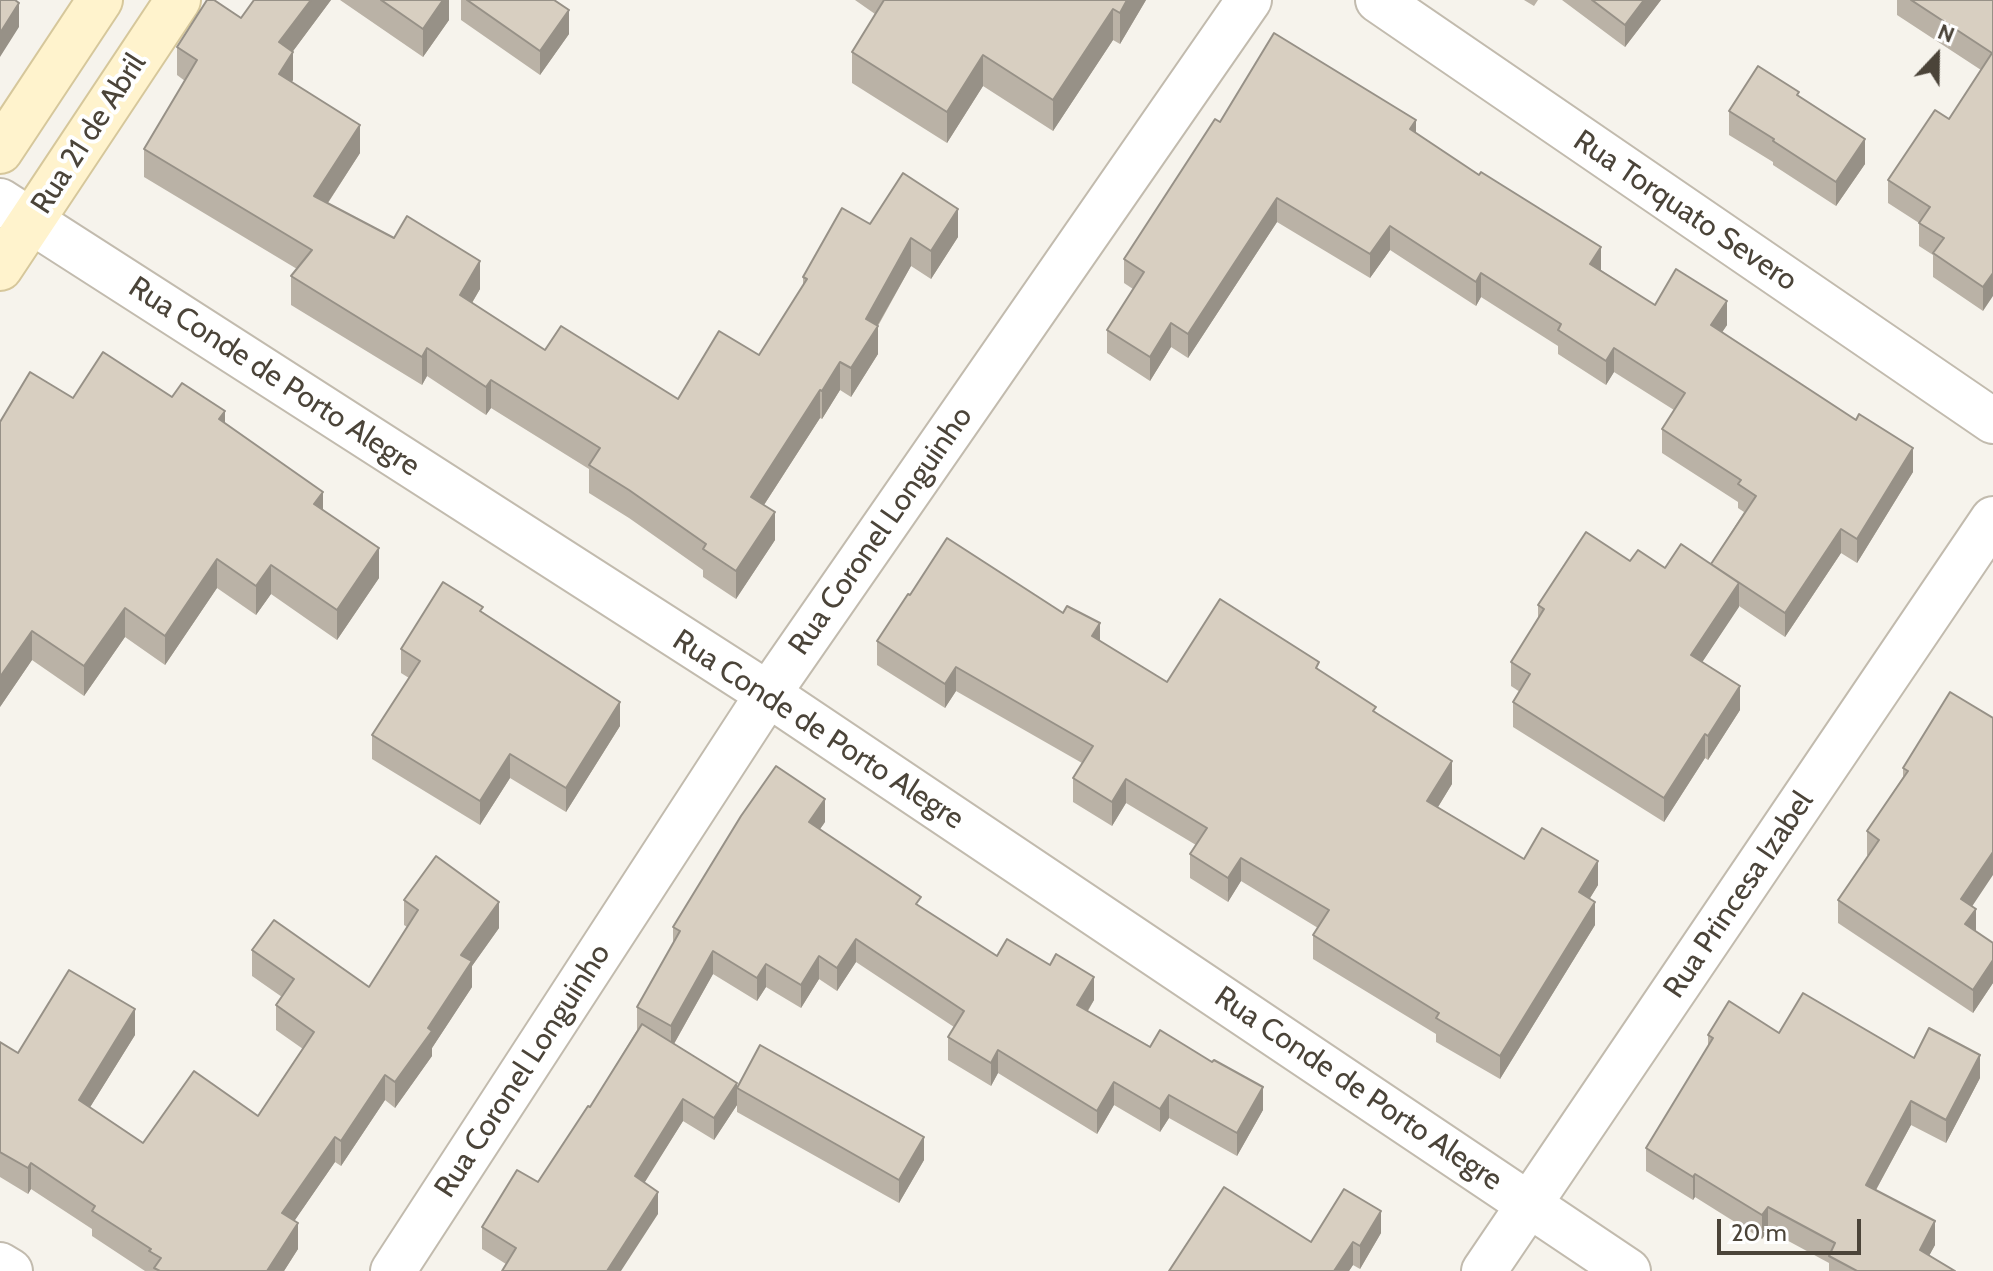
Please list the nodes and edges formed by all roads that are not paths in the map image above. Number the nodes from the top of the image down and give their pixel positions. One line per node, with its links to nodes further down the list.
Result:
1 (100, 0): 5 (street)
2 (178, 0): 6 (street, Rua 21 de Abril)
3 (1249, 0): 10 (street, Rua Coronel Longuinho)
4 (1378, 0): 8 (street, Rua Torquato Severo)
5 (0, 151)
6 (16, 211): 7 (street, Rua 21 de Abril); 10 (street, Rua Conde de Porto Alegre)
7 (0, 268)
8 (1993, 421)
9 (1993, 519): 11 (street, Rua Princesa Izabel)
10 (768, 694): 11 (street, Rua Conde de Porto Alegre); 14 (street, Rua Coronel Longuinho)
11 (1530, 1204): 15 (street, Rua Princesa Izabel); 16 (street, Rua Conde de Porto Alegre)
12 (0, 1265): 13 (street)
13 (10, 1271)
14 (393, 1271)
15 (1484, 1271)
16 (1628, 1271)

